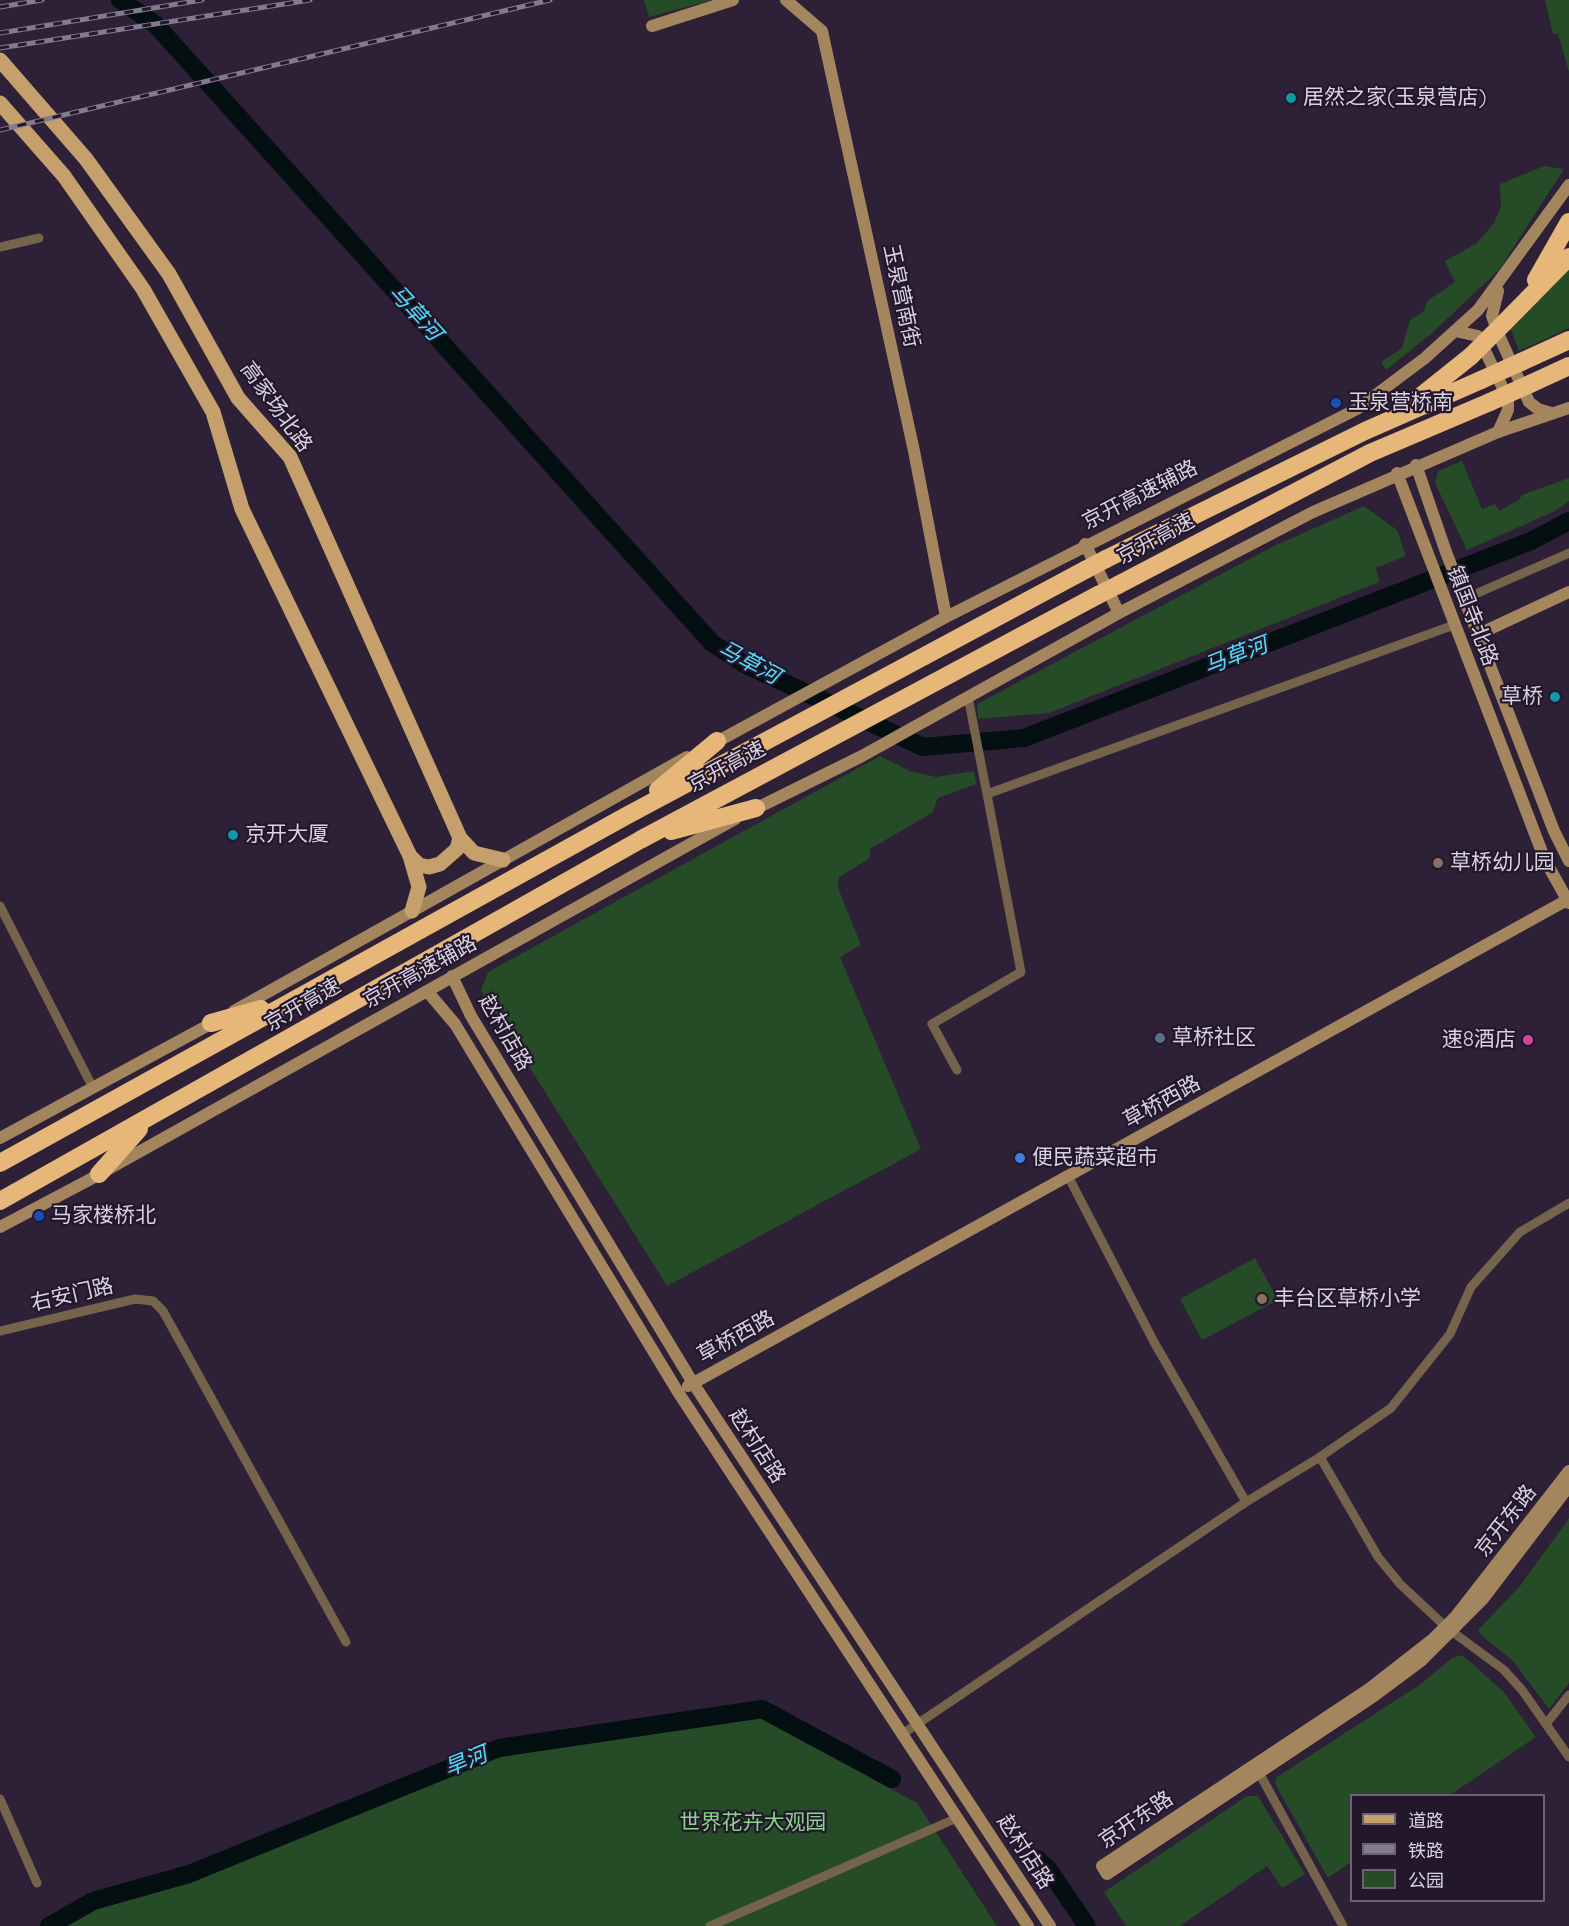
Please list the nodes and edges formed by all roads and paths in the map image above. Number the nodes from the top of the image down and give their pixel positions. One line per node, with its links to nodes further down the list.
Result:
1 (733, 0): 3 (street)
2 (786, 0): 29 (street, 玉泉营南街)
3 (652, 26)
4 (0, 60): 37 (main road, 高家场北路)
5 (0, 102): 39 (main road)
6 (1569, 185): 11 (street, 京开高速辅路)
7 (1569, 222): 12 (highway)
8 (39, 238): 9 (street)
9 (0, 247)
10 (1569, 257): 12 (highway)
11 (1502, 278): 13 (street, 京开高速辅路); 19 (street)
12 (1524, 300): 20 (highway, bridge)
13 (1455, 331): 21 (street); 24 (street, 京开高速辅路)
14 (1569, 340): 20 (highway, 京开高速, bridge)
15 (1569, 366): 17 (highway)
16 (1569, 372): 17 (highway)
17 (1530, 384): 38 (highway, 京开高速, bridge)
18 (1569, 408): 19 (street)
19 (1551, 413): 21 (street)
20 (1365, 431): 36 (highway, 京开高速, bridge)
21 (1498, 432): 22 (street)
22 (1416, 465): 23 (street); 27 (street, 镇国寺北路)
23 (1397, 473): 28 (street); 30 (street, 镇国寺北路)
24 (1085, 544): 28 (street); 29 (street, 京开高速辅路)
25 (1569, 553): 27 (street)
26 (1569, 592): 31 (street)
27 (1463, 597): 31 (street, 镇国寺北路)
28 (1119, 613): 32 (street)
29 (946, 616): 33 (street, 京开高速辅路)
30 (1454, 625): 34 (street); 42 (street, 镇国寺北路)
31 (1479, 634): 41 (street, 镇国寺北路)
32 (968, 697): 34 (street); 35 (street, 京开高速辅路)
33 (717, 741): 36 (highway); 40 (street)
34 (987, 794): 49 (street)
35 (756, 808): 38 (highway); 45 (street, 京开高速辅路)
36 (626, 816): 47 (highway, 京开高速)
37 (460, 838): 39 (main road); 40 (main road, 高家场北路)
38 (640, 840): 51 (highway, 京开高速)
39 (410, 856): 44 (main road)
40 (503, 860): 44 (street)
41 (1569, 861)
42 (1568, 901): 55 (street, 草桥西路)
43 (0, 906): 50 (street)
44 (412, 912): 48 (street)
45 (453, 976): 46 (street, 京开高速辅路); 60 (street, 赵村店路)
46 (427, 991): 54 (street, 京开高速辅路); 61 (street, 赵村店路)
47 (291, 1000): 48 (highway); 53 (highway, 京开高速)
48 (211, 1023): 50 (street)
49 (957, 1070)
50 (93, 1088): 52 (street)
51 (149, 1119): 54 (highway); 56 (highway, 京开高速)
52 (0, 1138)
53 (0, 1163)
54 (99, 1174): 58 (street, 京开高速辅路)
55 (1068, 1176): 60 (street, 草桥西路); 65 (street)
56 (0, 1201)
57 (1569, 1203): 62 (street)
58 (0, 1227)
59 (0, 1331): 67 (street, 右安门路)
60 (693, 1383): 61 (street, 草桥西路); 69 (street, 赵村店路)
61 (678, 1392): 71 (street, 赵村店路)
62 (1320, 1457): 65 (street); 66 (street)
63 (1569, 1471): 66 (street, 京开东路)
64 (1569, 1486): 66 (street, 京开东路)
65 (1246, 1502): 69 (street)
66 (1449, 1630): 70 (street); 73 (street, 京开东路)
67 (346, 1642)
68 (1569, 1695): 70 (street)
69 (918, 1724): 71 (street); 79 (street, 赵村店路)
70 (1546, 1724): 72 (street)
71 (901, 1735): 75 (street, 赵村店路)
72 (1569, 1757)
73 (1257, 1768): 73 (street, 京开东路); 80 (street)
74 (0, 1799): 76 (street)
75 (957, 1818): 77 (street); 78 (street, 赵村店路)
76 (37, 1883)
77 (710, 1926)
78 (1028, 1926)
79 (1050, 1926)
80 (1343, 1926)

